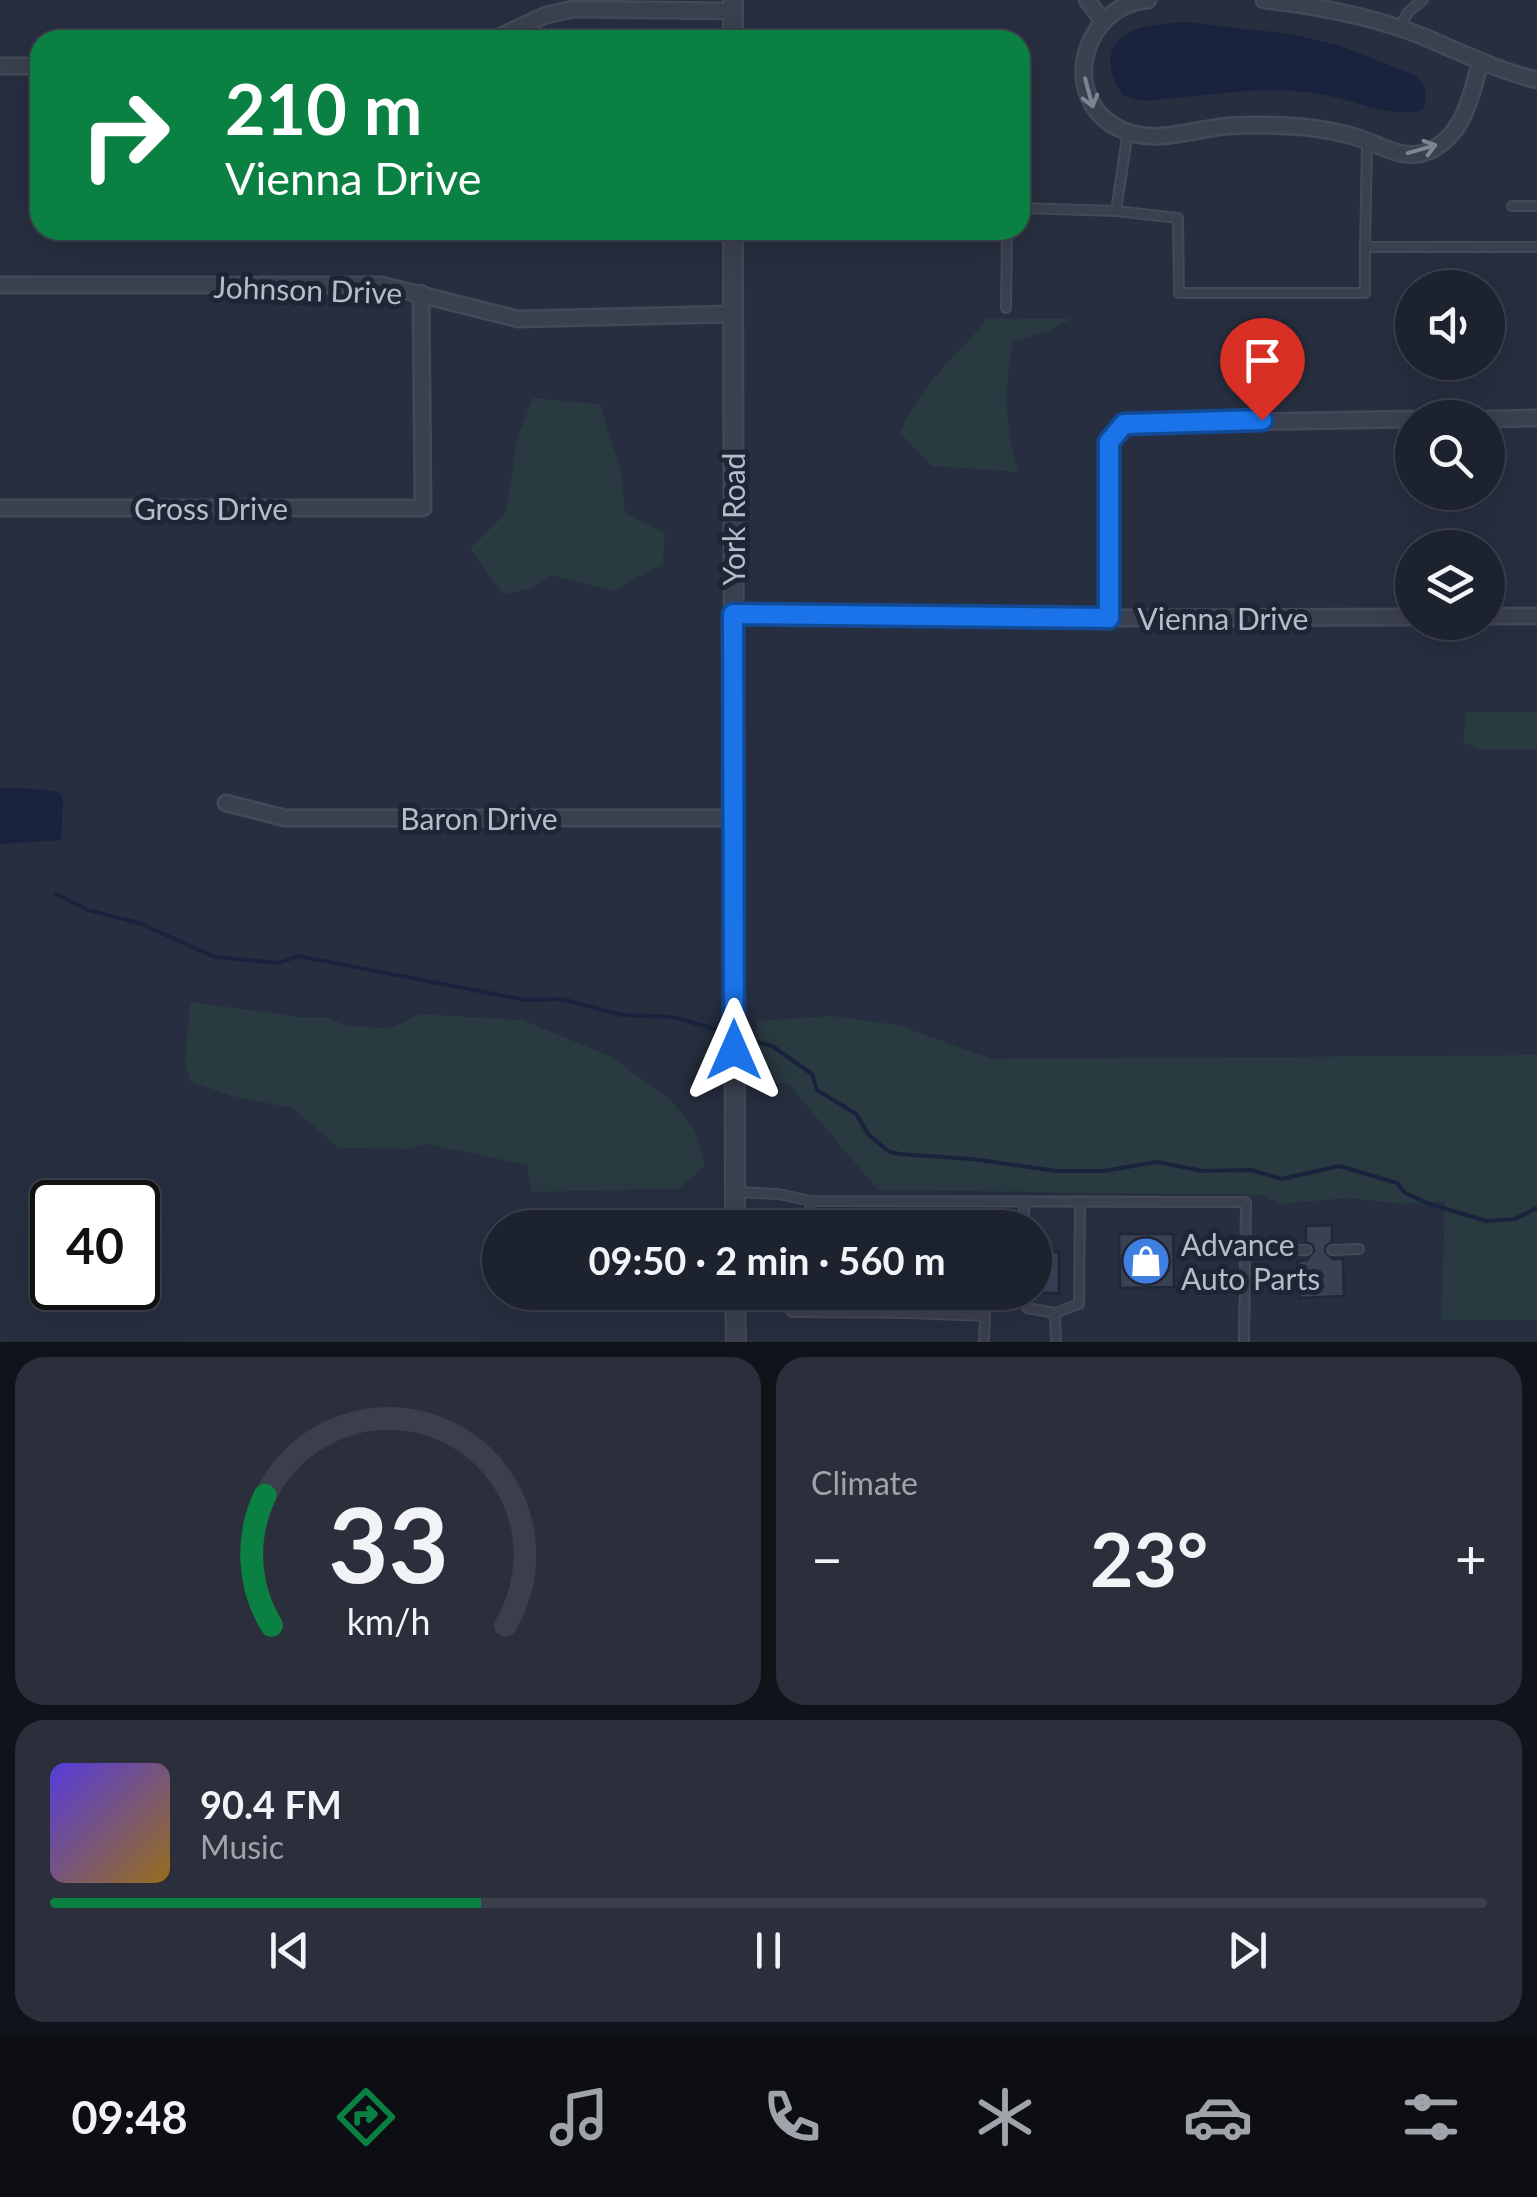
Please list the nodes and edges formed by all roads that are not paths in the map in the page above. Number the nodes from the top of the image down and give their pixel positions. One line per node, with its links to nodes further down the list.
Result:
1 (1087, 0): 7 (street)
2 (1148, 0): 5 (street)
3 (1264, 0): 8 (street)
4 (1423, 0): 8 (lane)
5 (1115, 4): 7 (street)
6 (733, 5): 9 (street)
7 (1104, 21): 14 (street, one-way to 14)
8 (1398, 29): 10 (street)
9 (514, 30)
10 (1480, 62): 13 (street); 15 (street, one-way to 10)
11 (0, 66): 12 (street)
12 (30, 66)
13 (1537, 80)
14 (1128, 131): 15 (street); 19 (lane)
15 (1367, 142): 22 (lane)
16 (1512, 206): 17 (lane)
17 (1537, 206)
18 (1030, 208): 19 (lane)
19 (1116, 210): 22 (lane)
20 (733, 240): 27 (street, York Road)
21 (1007, 240): 26 (lane)
22 (1365, 247): 23 (lane)
23 (1537, 247)
24 (0, 286): 25 (street, Johnson Drive)
25 (421, 294): 27 (street, Johnson Drive); 31 (street, Gross Drive)
26 (1006, 308)
27 (733, 314): 32 (street, York Road)
28 (1537, 418): 29 (street)
29 (1505, 419)
30 (1395, 420): 36 (street)
31 (0, 508)
32 (733, 614): 36 (street, Vienna Drive); 38 (street, York Road)
33 (1505, 616): 34 (street)
34 (1537, 616)
35 (1395, 617): 36 (street, Vienna Drive)
36 (1109, 618)
37 (226, 803): 38 (street, Baron Drive)
38 (733, 818): 39 (street, York Road)
39 (735, 1192): 40 (lane); 44 (street, York Road)
40 (810, 1201): 41 (lane); 45 (lane)
41 (912, 1201): 42 (lane); 46 (lane)
42 (1024, 1201): 43 (lane); 47 (lane)
43 (1080, 1201): 58 (lane); 62 (lane)
44 (735, 1210)
45 (810, 1210)
46 (912, 1210)
47 (1024, 1210)
48 (1359, 1249): 51 (lane)
49 (1278, 1250): 50 (lane)
50 (1307, 1250)
51 (1332, 1250)
52 (735, 1310): 59 (street)
53 (790, 1310): 57 (lane)
54 (908, 1310): 57 (lane)
55 (1038, 1310): 58 (lane)
56 (985, 1311): 57 (lane); 60 (lane)
57 (908, 1313)
58 (1055, 1313): 61 (lane)
59 (736, 1342)
60 (984, 1342)
61 (1056, 1342)
62 (1244, 1342)

